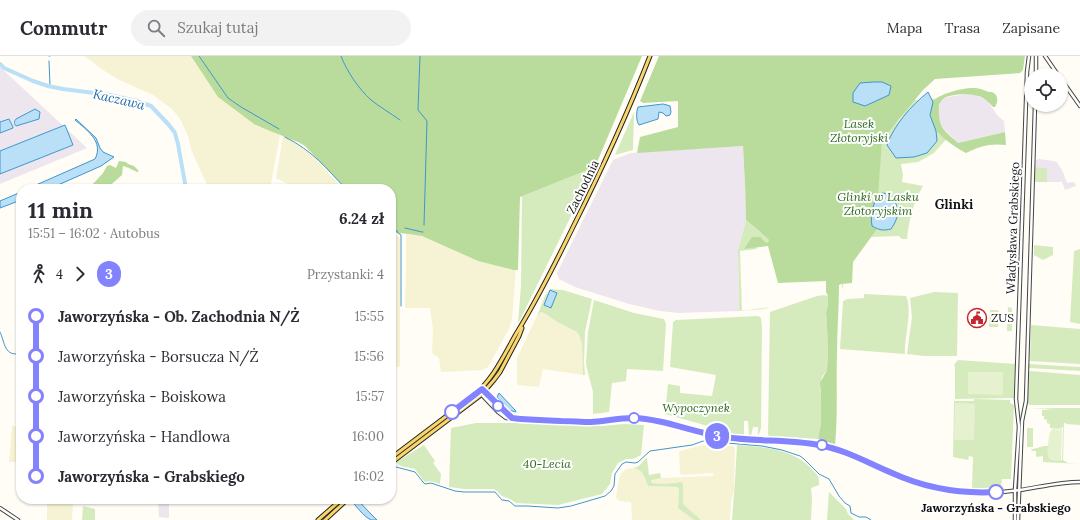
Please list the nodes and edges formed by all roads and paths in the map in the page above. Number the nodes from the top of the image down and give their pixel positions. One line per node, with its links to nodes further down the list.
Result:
1 (650, 56): 9 (main road, Zachodnia)
2 (1029, 56): 10 (street, Władysława Grabskiego)
3 (1045, 57): 4 (street); 5 (street)
4 (1036, 58)
5 (1053, 68)
6 (1068, 89): 7 (street)
7 (1080, 106)
8 (1035, 112): 10 (street, Władysława Grabskiego)
9 (481, 392): 11 (main road, Zachodnia); 13 (street)
10 (1021, 424): 13 (street, Władysława Grabskiego)
11 (396, 456)
12 (1080, 482): 13 (street)
13 (1017, 490): 20 (street); 21 (street)
14 (336, 504): 18 (main road)
15 (343, 504): 19 (main road)
16 (0, 508): 17 (street)
17 (18, 520)
18 (318, 520)
19 (325, 520)
20 (1015, 520)
21 (1018, 520)

